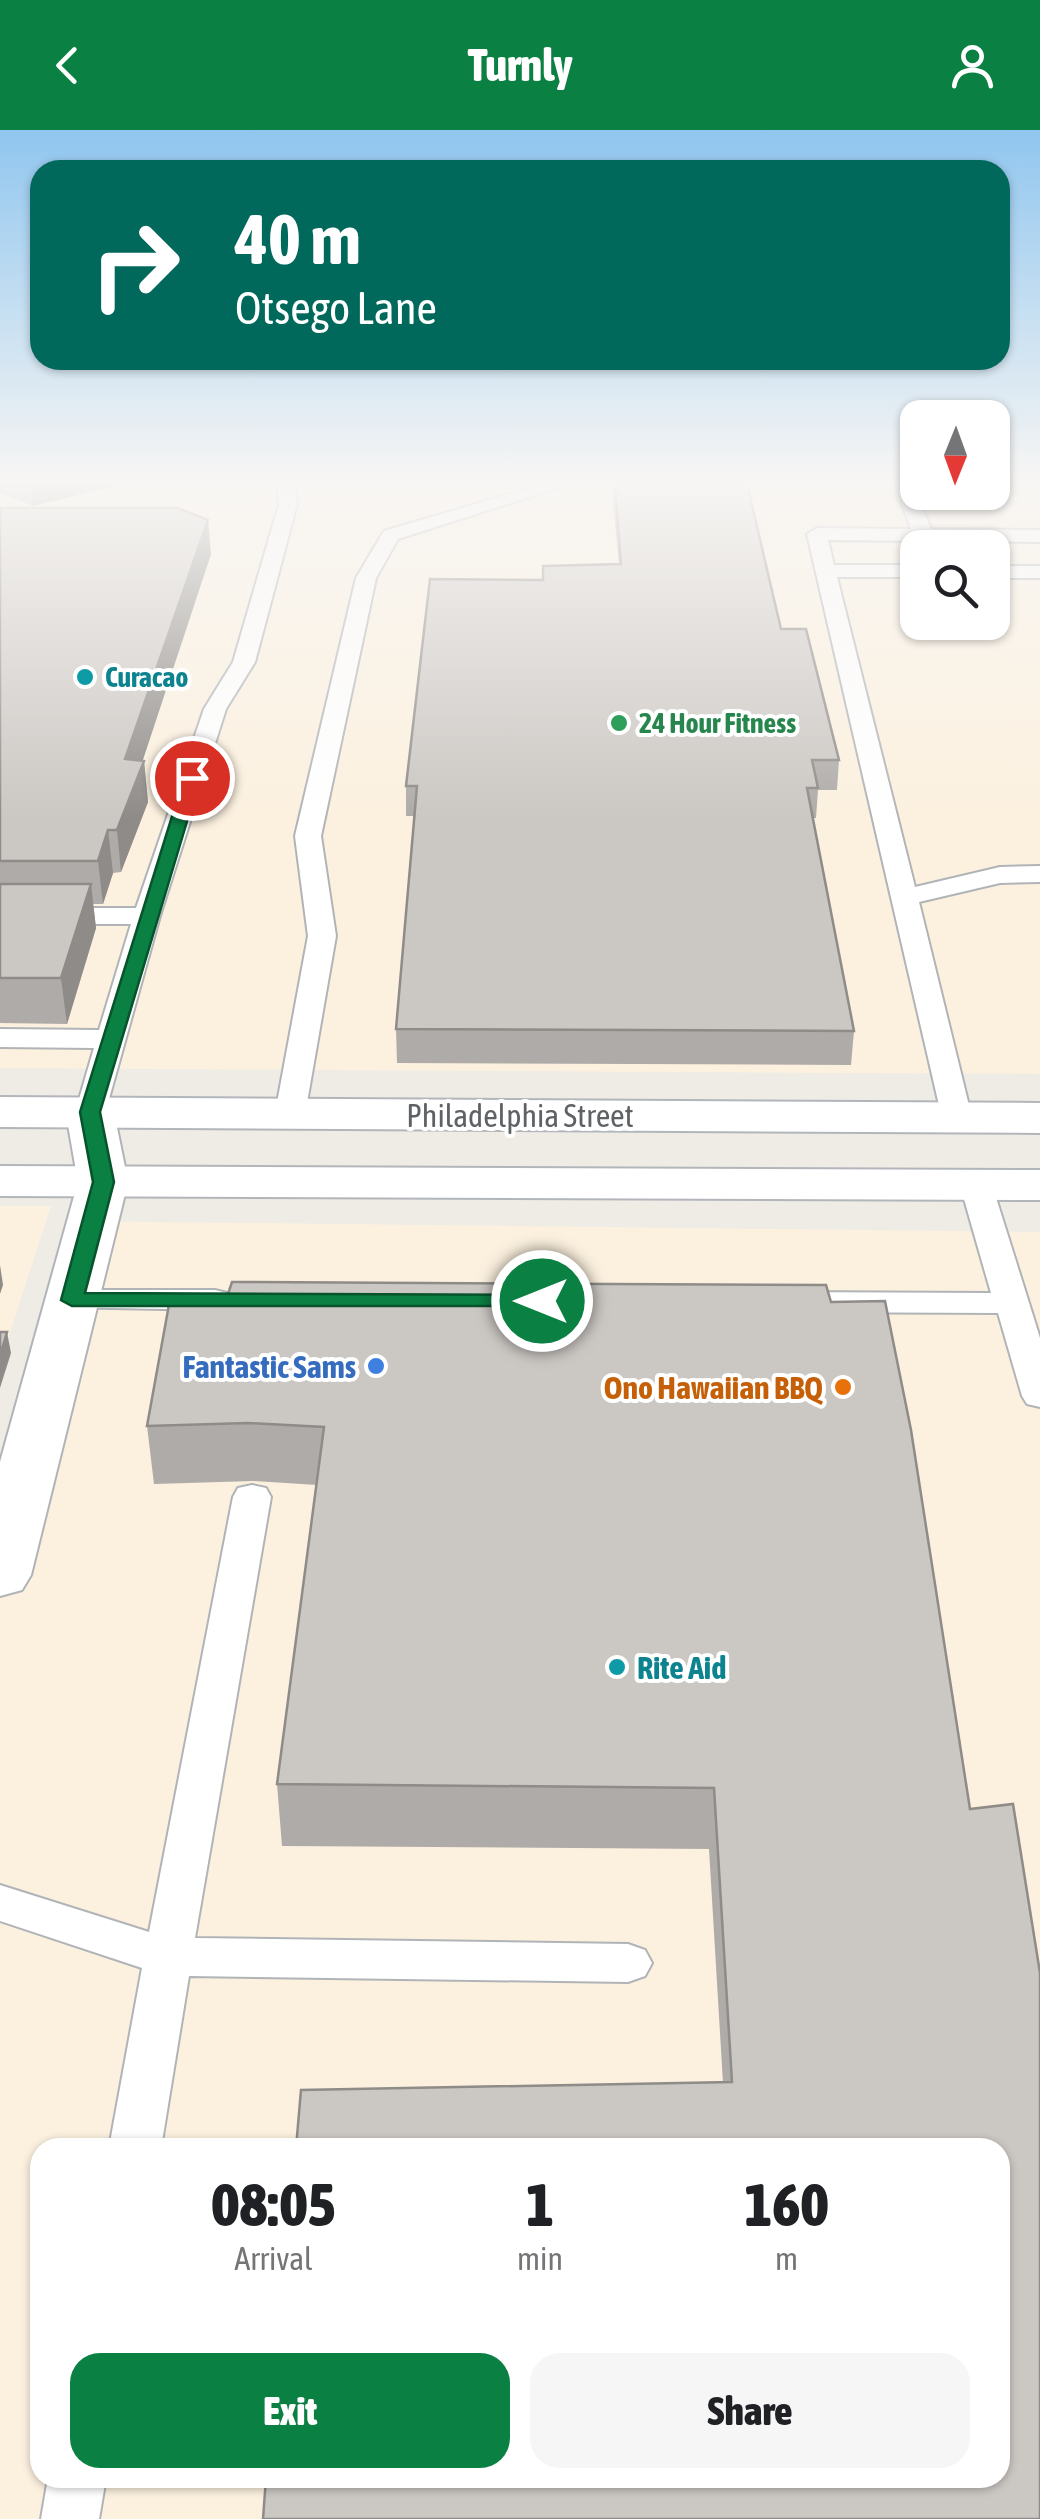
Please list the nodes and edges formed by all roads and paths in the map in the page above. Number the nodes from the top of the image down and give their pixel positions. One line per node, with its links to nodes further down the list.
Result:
1 (263, 595): 7 (lane)
2 (362, 595): 12 (lane)
3 (832, 595): 5 (lane)
4 (1040, 874): 5 (lane)
5 (904, 898): 13 (lane)
6 (0, 916): 7 (lane)
7 (148, 916): 9 (lane)
8 (0, 1038): 9 (lane)
9 (112, 1039): 11 (lane)
10 (0, 1112): 11 (main road, Philadelphia Street)
11 (90, 1112): 12 (main road, Philadelphia Street); 16 (main road)
12 (290, 1114): 13 (main road, Philadelphia Street)
13 (957, 1118): 14 (main road, Philadelphia Street); 17 (main road)
14 (1040, 1118)
15 (0, 1181): 16 (main road)
16 (104, 1182): 17 (main road); 20 (main road)
17 (692, 1184): 18 (main road)
18 (976, 1185): 19 (main road); 23 (lane)
19 (1040, 1185)
20 (72, 1300): 21 (lane); 26 (main road)
21 (252, 1300)
22 (752, 1302): 23 (lane)
23 (1011, 1303): 24 (lane)
24 (1040, 1396)
25 (252, 1497): 28 (lane)
26 (0, 1576)
27 (0, 1903): 28 (lane)
28 (168, 1956): 29 (lane); 30 (lane)
29 (628, 1963)
30 (137, 2138)
31 (76, 2488): 32 (lane)
32 (70, 2519)

